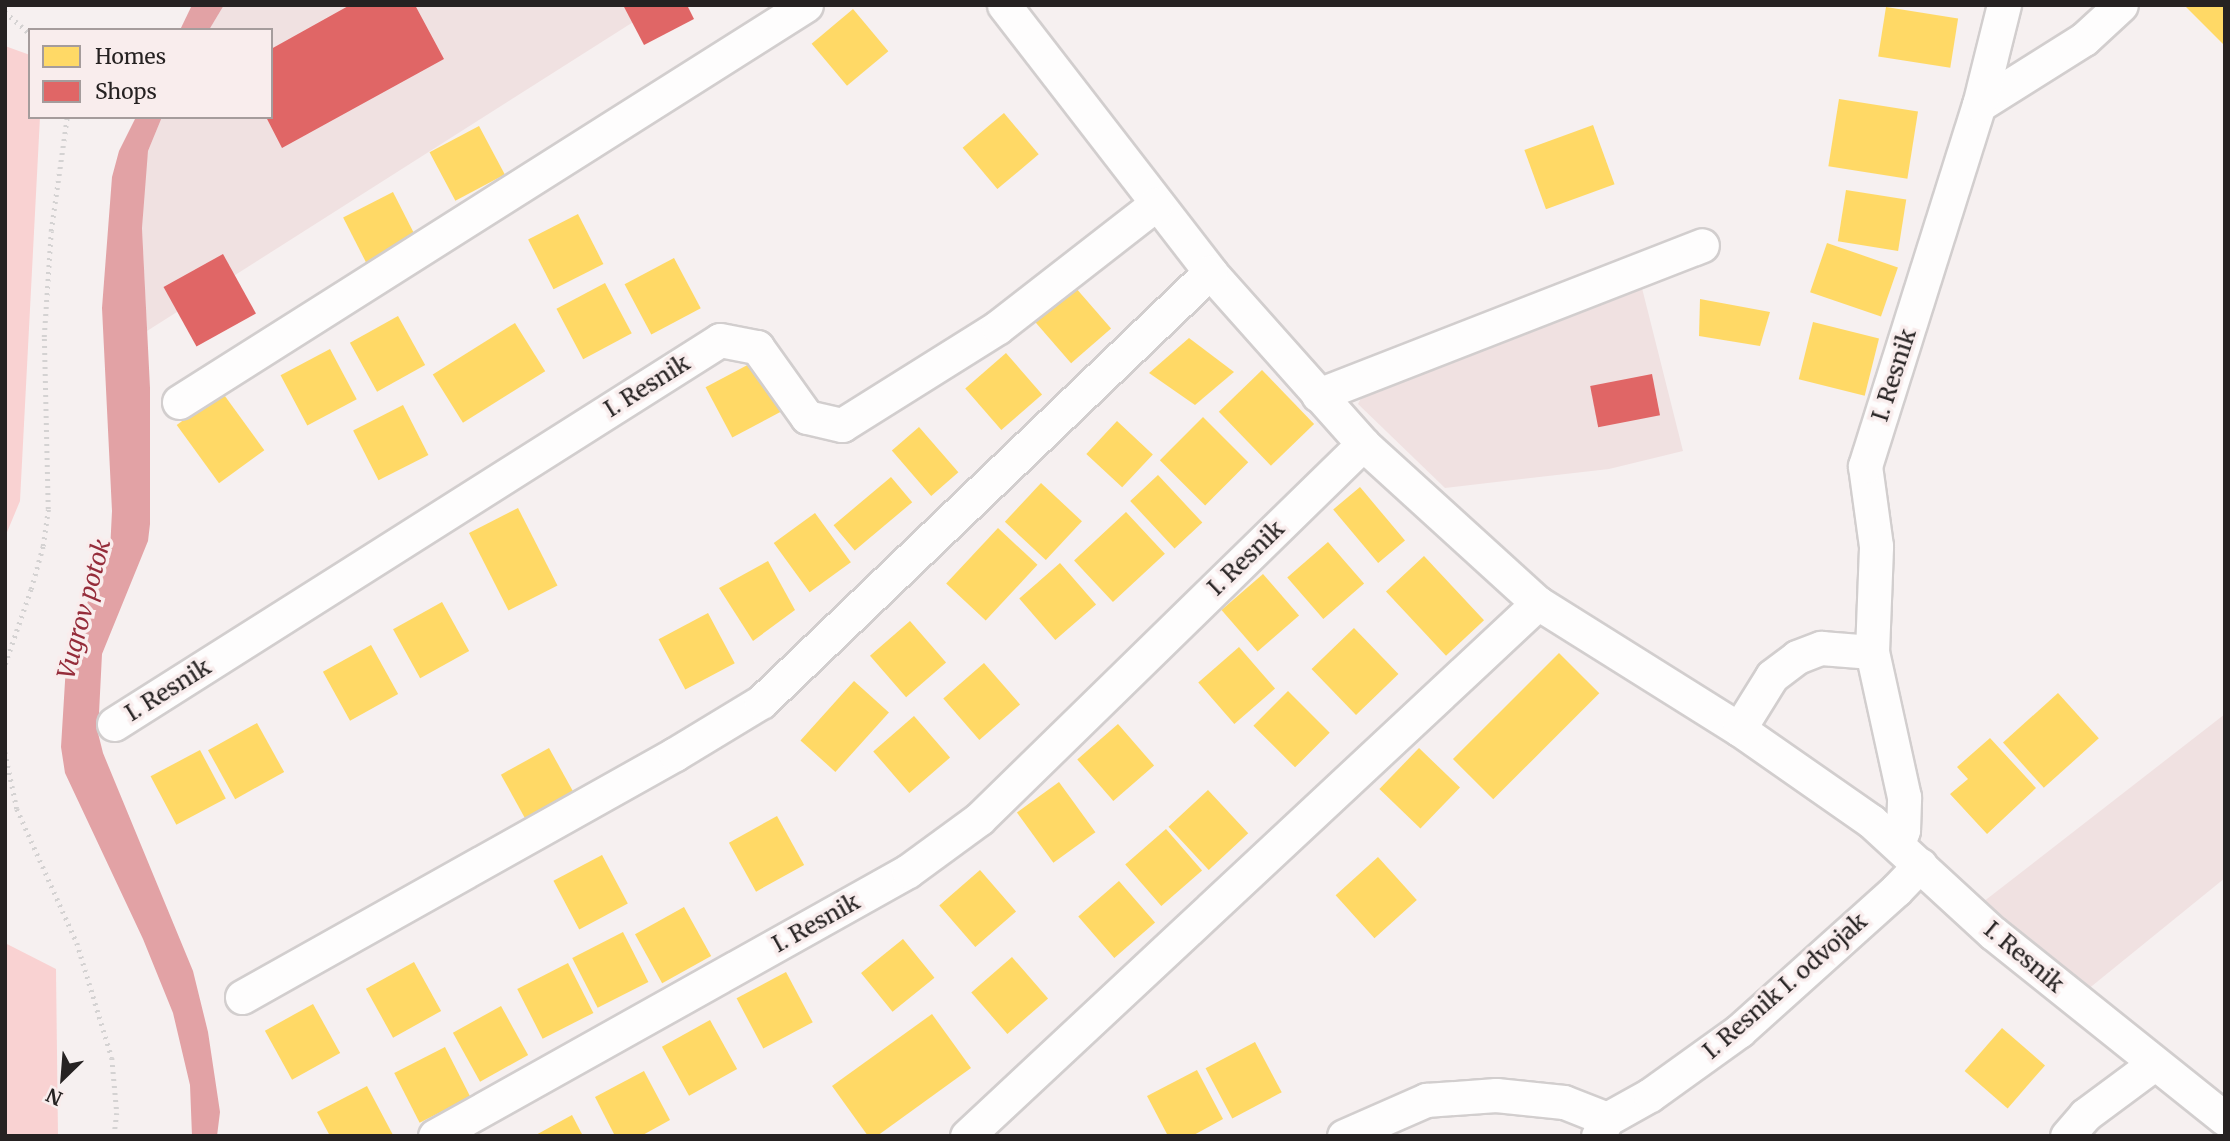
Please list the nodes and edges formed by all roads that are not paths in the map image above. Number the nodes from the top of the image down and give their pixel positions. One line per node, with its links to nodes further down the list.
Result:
1 (806, 5): 10 (street)
2 (1004, 5): 6 (street, I. Resnik)
3 (2004, 5): 5 (street, I. Resnik)
4 (2121, 5): 5 (street)
5 (1979, 105): 13 (street, I. Resnik)
6 (1156, 204): 8 (street, I. Resnik); 14 (street, I. Resnik)
7 (1702, 245): 9 (street)
8 (1210, 272): 9 (street, I. Resnik); 17 (street)
9 (1318, 395): 11 (street, I. Resnik)
10 (178, 402)
11 (1363, 444): 12 (street, I. Resnik); 21 (street, I. Resnik)
12 (1538, 603): 15 (street, I. Resnik); 22 (street)
13 (1872, 653): 15 (street); 16 (street, I. Resnik)
14 (114, 724)
15 (1739, 729): 16 (street, I. Resnik)
16 (1909, 855): 18 (street, I. Resnik); 20 (street, I. Resnik I. odvojak)
17 (242, 997)
18 (2154, 1064): 19 (street, I. Resnik); 24 (street)
19 (2225, 1119)
20 (1603, 1127): 23 (street, I. Resnik I. odvojak)
21 (435, 1136)
22 (967, 1136)
23 (1344, 1136)
24 (2067, 1136)

